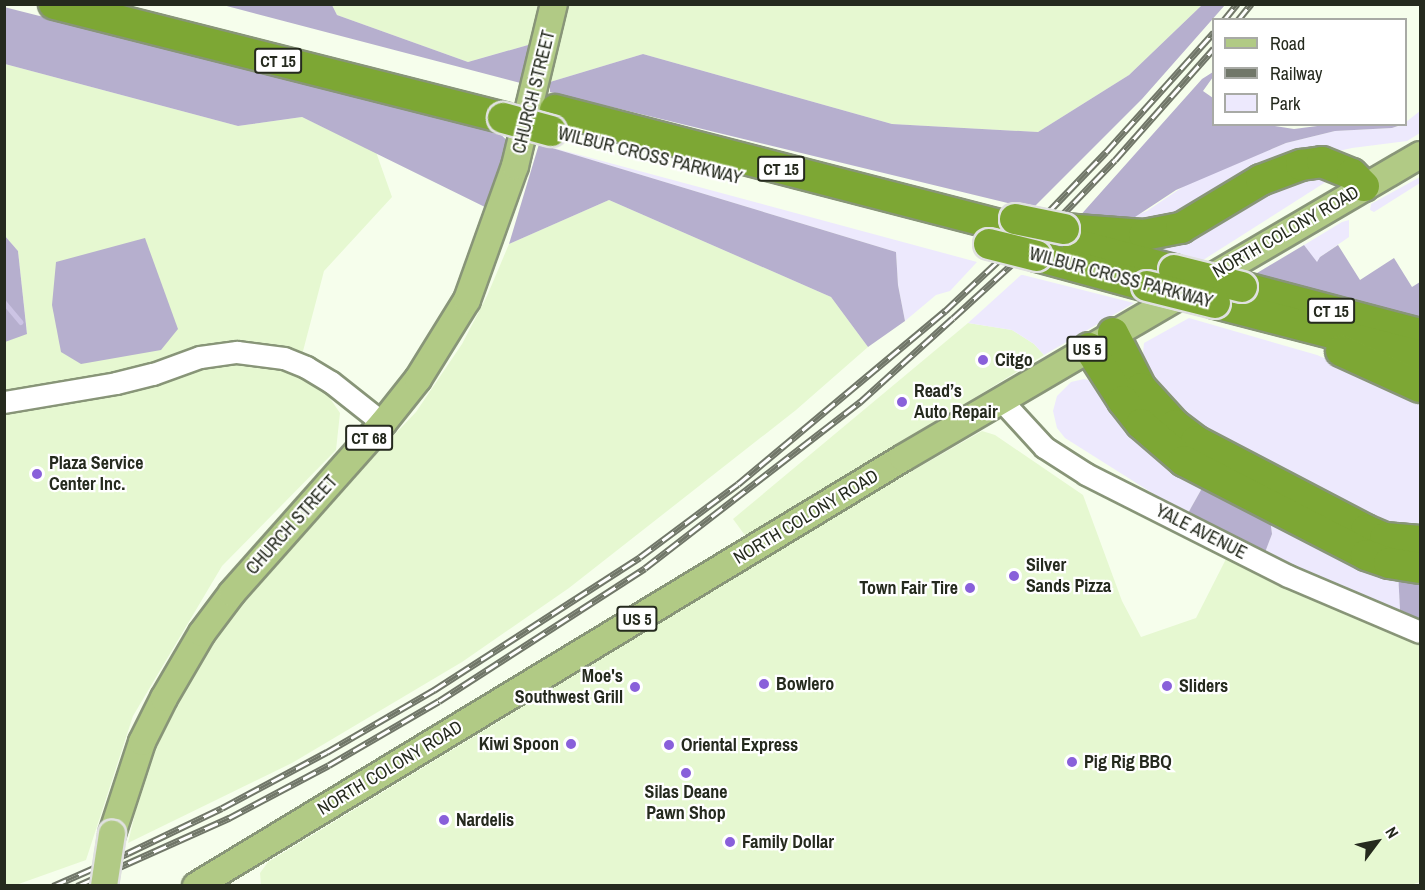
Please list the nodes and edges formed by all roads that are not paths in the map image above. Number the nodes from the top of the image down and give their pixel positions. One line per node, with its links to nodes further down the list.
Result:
1 (54, 4): 4 (highway, WILBUR CROSS PARKWAY / CT 15)
2 (138, 4): 4 (highway, WILBUR CROSS PARKWAY / CT 15)
3 (554, 4): 17 (main road, CHURCH STREET / CT 68)
4 (505, 108): 5 (highway, WILBUR CROSS PARKWAY / CT 15, bridge)
5 (553, 121): 8 (highway, WILBUR CROSS PARKWAY / CT 15); 8 (highway, WILBUR CROSS PARKWAY / CT 15)
6 (1420, 155): 7 (main road, NORTH COLONY ROAD / US 5)
7 (1364, 186): 9 (highway); 12 (main road, NORTH COLONY ROAD / US 5)
8 (1004, 230): 9 (highway, bridge)
9 (1052, 241): 10 (highway, WILBUR CROSS PARKWAY / CT 15, bridge); 10 (highway, WILBUR CROSS PARKWAY / CT 15, bridge)
10 (1243, 298): 11 (highway, WILBUR CROSS PARKWAY / CT 15); 13 (highway, WILBUR CROSS PARKWAY / CT 15); 14 (highway)
11 (1420, 334)
12 (1101, 340): 15 (main road, NORTH COLONY ROAD / US 5); 18 (highway); 19 (highway)
13 (1420, 356)
14 (1420, 387)
15 (1001, 400): 20 (street, YALE AVENUE); 21 (main road, NORTH COLONY ROAD / US 5)
16 (4, 402): 17 (street)
17 (383, 423): 22 (main road, CHURCH STREET / CT 68, bridge)
18 (1420, 541)
19 (1420, 568)
20 (1420, 632)
21 (207, 883)
22 (104, 885)

